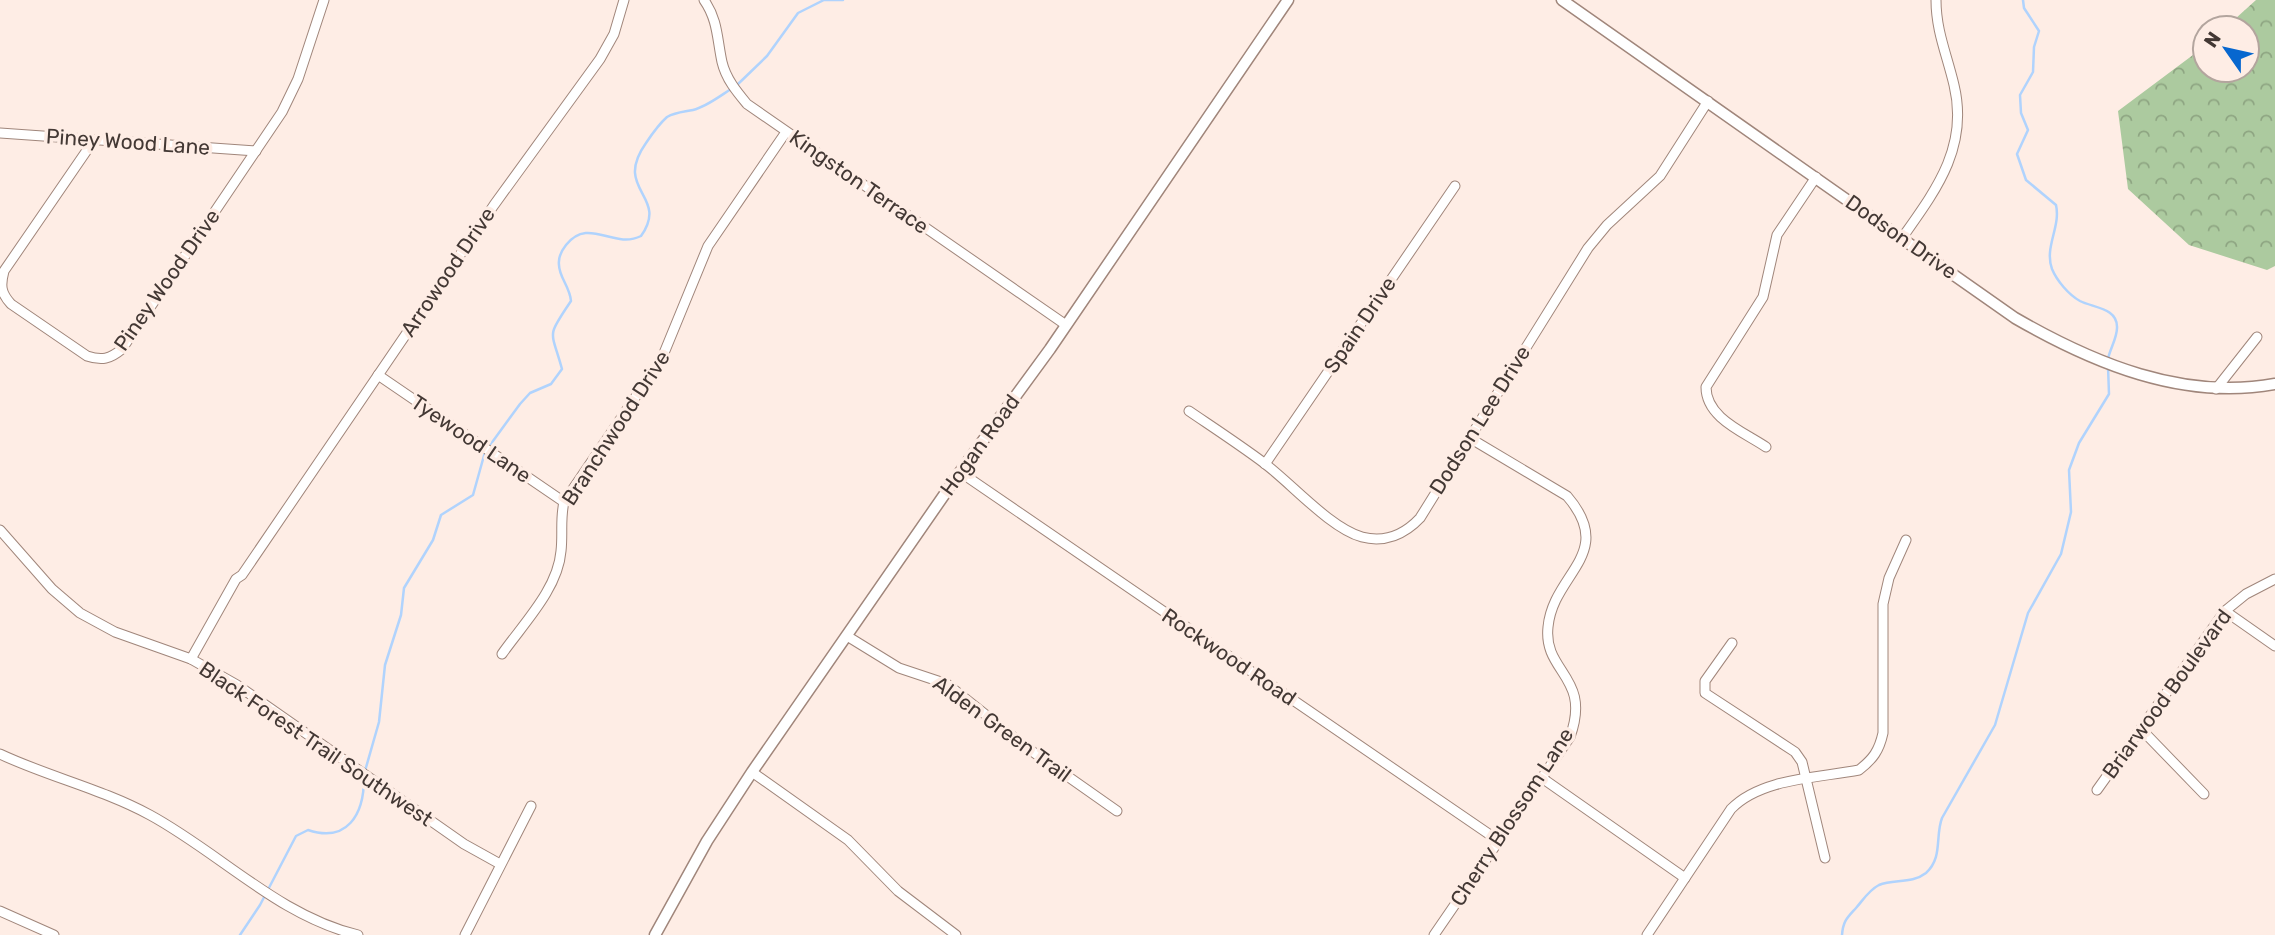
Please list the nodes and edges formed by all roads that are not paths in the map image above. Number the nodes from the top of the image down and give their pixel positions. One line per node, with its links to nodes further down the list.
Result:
1 (324, 0): 11 (street, Piney Wood Drive)
2 (624, 0): 17 (street, Arrowood Drive)
3 (704, 0): 8 (street, Kingston Terrace)
4 (1289, 0): 15 (street, Hogan Road)
5 (1562, 0): 7 (street, Dodson Drive)
6 (1936, 0): 14 (street)
7 (1708, 101): 12 (street, Dodson Drive); 21 (street, Dodson Lee Drive)
8 (786, 132): 15 (street, Kingston Terrace); 25 (street, Branchwood Drive)
9 (0, 133): 10 (street, Piney Wood Lane)
10 (94, 140): 11 (street, Piney Wood Lane); 11 (street, Piney Wood Drive)
11 (256, 151)
12 (1816, 177): 14 (street, Dodson Drive); 22 (street)
13 (1455, 186): 23 (street, Spain Drive)
14 (1902, 238): 19 (street, Dodson Drive)
15 (1066, 325): 24 (street, Hogan Road)
16 (2257, 337): 19 (street)
17 (378, 375): 25 (street, Tyewood Lane); 34 (street, Arrowood Drive)
18 (2275, 384): 19 (street, Dodson Drive)
19 (2216, 389)
20 (1189, 411): 23 (street, Dodson Lee Drive)
21 (1468, 437): 23 (street, Dodson Lee Drive); 38 (street, Cherry Blossom Lane)
22 (1766, 447)
23 (1265, 464)
24 (960, 472): 30 (street, Hogan Road); 44 (street, Rockwood Road)
25 (564, 502): 33 (street, Branchwood Drive)
26 (0, 530): 34 (street, Black Forest Trail Southwest)
27 (1906, 540): 39 (street)
28 (2275, 579): 29 (street, Briarwood Boulevard)
29 (2225, 611): 32 (street); 35 (street, Briarwood Boulevard)
30 (847, 636): 37 (street, Hogan Road); 43 (street, Alden Green Trail)
31 (1732, 643): 39 (street)
32 (2275, 646)
33 (502, 654)
34 (191, 659): 46 (street, Black Forest Trail Southwest)
35 (2141, 729): 40 (street, Briarwood Boulevard); 41 (street)
36 (0, 754): 50 (street)
37 (752, 772): 52 (street, Hogan Road); 53 (street)
38 (1542, 778): 44 (street, Cherry Blossom Lane); 47 (street)
39 (1809, 780): 45 (street); 47 (street)
40 (2097, 789)
41 (2204, 794)
42 (531, 806): 46 (street)
43 (1117, 811)
44 (1499, 841): 54 (street, Cherry Blossom Lane)
45 (1825, 858)
46 (500, 864): 51 (street)
47 (1685, 878): 55 (street)
48 (0, 911): 49 (street)
49 (54, 935)
50 (358, 935)
51 (465, 935)
52 (655, 935)
53 (956, 935)
54 (1434, 935)
55 (1647, 935)

